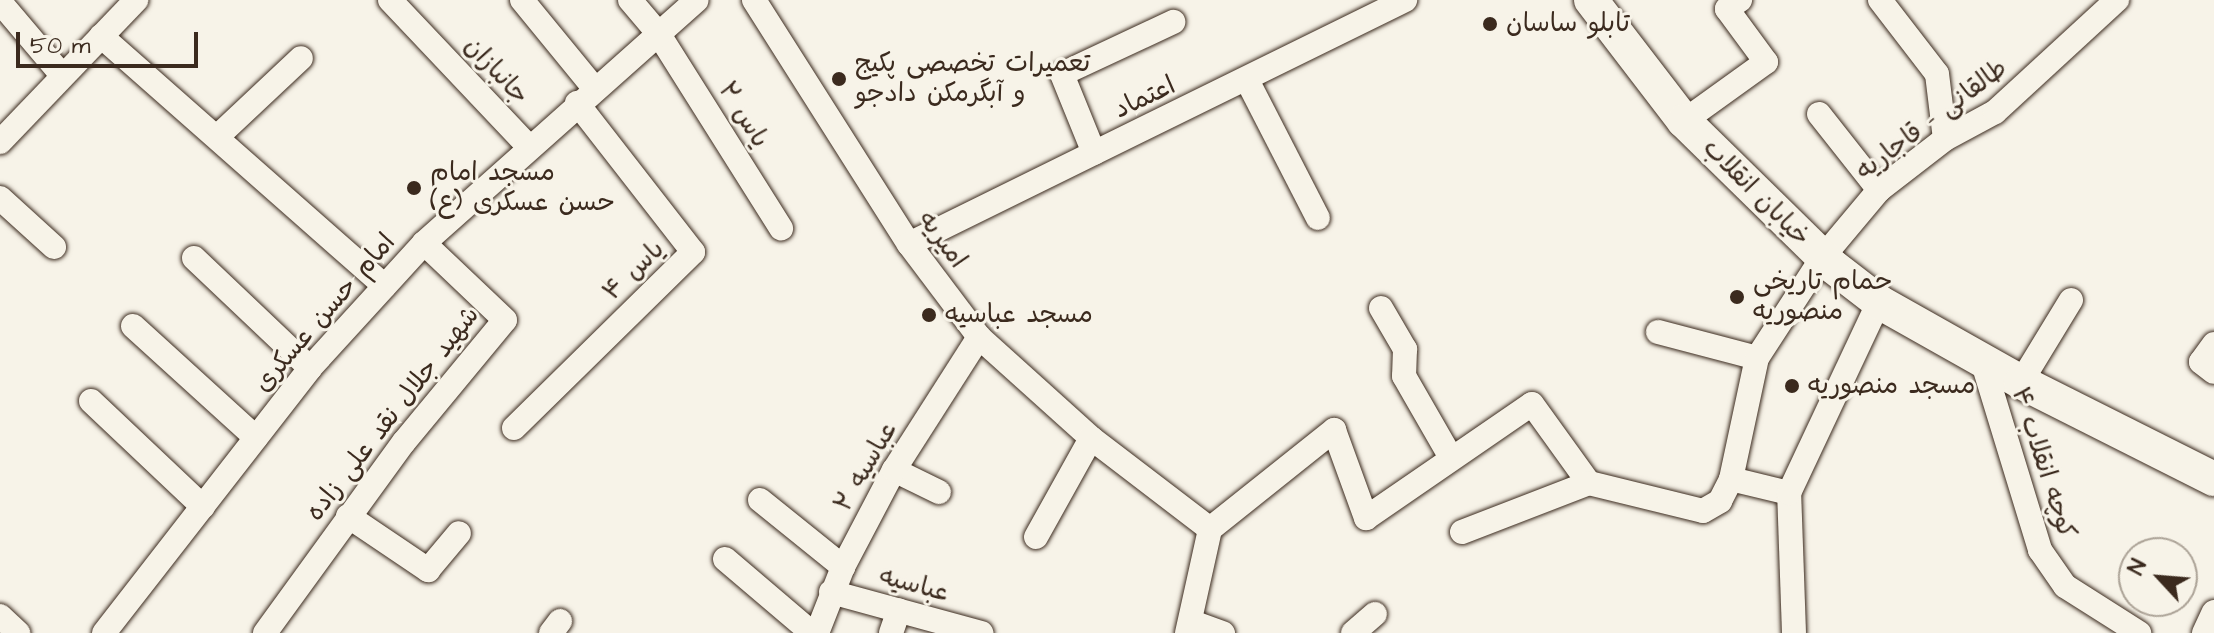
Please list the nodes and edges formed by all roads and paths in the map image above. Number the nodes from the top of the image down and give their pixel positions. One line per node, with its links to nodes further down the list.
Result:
1 (390, 0): 25 (street, جانبازان)
2 (522, 0): 19 (street)
3 (630, 0): 14 (street, یاس ۲)
4 (697, 0): 14 (street, امام حسن عسکری)
5 (754, 0): 32 (street, امیریه)
6 (1405, 0): 18 (street, اعتماد)
7 (1591, 0): 21 (main road, خیابان انقلاب)
8 (1740, 0): 21 (street)
9 (1880, 0): 24 (street)
10 (2117, 0): 24 (street, طالقانی - قاجاریه)
11 (0, 2): 17 (street)
12 (126, 3): 15 (street)
13 (1173, 22): 26 (street)
14 (658, 33): 19 (street, امام حسن عسکری); 30 (street, یاس ۲)
15 (101, 36): 17 (street); 23 (street)
16 (301, 58): 23 (street)
17 (62, 75): 22 (street)
18 (1247, 80): 26 (street, اعتماد); 29 (street)
19 (586, 96): 25 (street, امام حسن عسکری); 50 (street, یاس ۴)
20 (1819, 114): 27 (street)
21 (1684, 121): 35 (main road, خیابان انقلاب)
22 (2, 135)
23 (217, 137): 36 (street)
24 (1945, 139): 27 (street, طالقانی - قاجاریه)
25 (528, 146): 31 (street, امام حسن عسکری)
26 (1094, 153): 32 (street, اعتماد)
27 (1879, 190): 35 (street, طالقانی - قاجاریه)
28 (0, 198): 33 (street)
29 (1318, 218)
30 (781, 228)
31 (424, 243): 36 (street, امام حسن عسکری); 62 (street, شهید جلال نقد علی زاده)
32 (909, 244): 42 (street, امیریه)
33 (54, 247)
34 (194, 258): 46 (street)
35 (1822, 258): 38 (main road, خیابان انقلاب); 44 (street, طالقانی - قاجاریه)
36 (385, 286): 46 (street, امام حسن عسکری)
37 (2071, 300): 48 (street)
38 (1879, 302): 45 (main road, خیابان انقلاب); 59 (street)
39 (1381, 308): 53 (street)
40 (133, 326): 51 (street)
41 (1658, 332): 44 (street)
42 (979, 337): 52 (street, امیریه); 55 (street, عباسیه ۲)
43 (2214, 344): 47 (street)
44 (1757, 358): 56 (street)
45 (1982, 360): 48 (main road, خیابان انقلاب); 83 (street, کوچه انقلاب ۴)
46 (310, 368): 51 (street, امام حسن عسکری)
47 (2214, 372)
48 (2021, 382): 54 (main road, خیابان انقلاب)
49 (91, 401): 61 (street)
50 (514, 428)
51 (256, 438): 61 (street, امام حسن عسکری)
52 (1091, 438): 63 (street, امیریه); 66 (street)
53 (1450, 456): 57 (street); 63 (street)
54 (2211, 469)
55 (894, 470): 58 (street); 68 (street, عباسیه ۲)
56 (1731, 479): 57 (street); 59 (street)
57 (1589, 483): 64 (street)
58 (939, 492)
59 (1789, 493): 82 (street)
60 (760, 500): 68 (street)
61 (203, 507): 77 (street, امام حسن عسکری)
62 (348, 516): 65 (street); 78 (street, شهید جلال نقد علی زاده)
63 (1210, 529): 74 (street)
64 (1462, 532)
65 (459, 533)
66 (1036, 537)
67 (725, 559): 79 (street, عباسیه ۲)
68 (843, 567): 69 (street, عباسیه ۲)
69 (831, 592): 73 (street, عباسیه); 79 (street, عباسیه ۲)
70 (2214, 612): 84 (street)
71 (1375, 614): 81 (street)
72 (0, 616): 76 (street)
73 (895, 622): 75 (street, عباسیه)
74 (1189, 627): 80 (street)
75 (975, 632)
76 (18, 633)
77 (104, 633)
78 (265, 633)
79 (815, 633)
80 (1223, 633)
81 (1353, 633)
82 (1794, 633)
83 (2139, 633)
84 (2204, 633)

